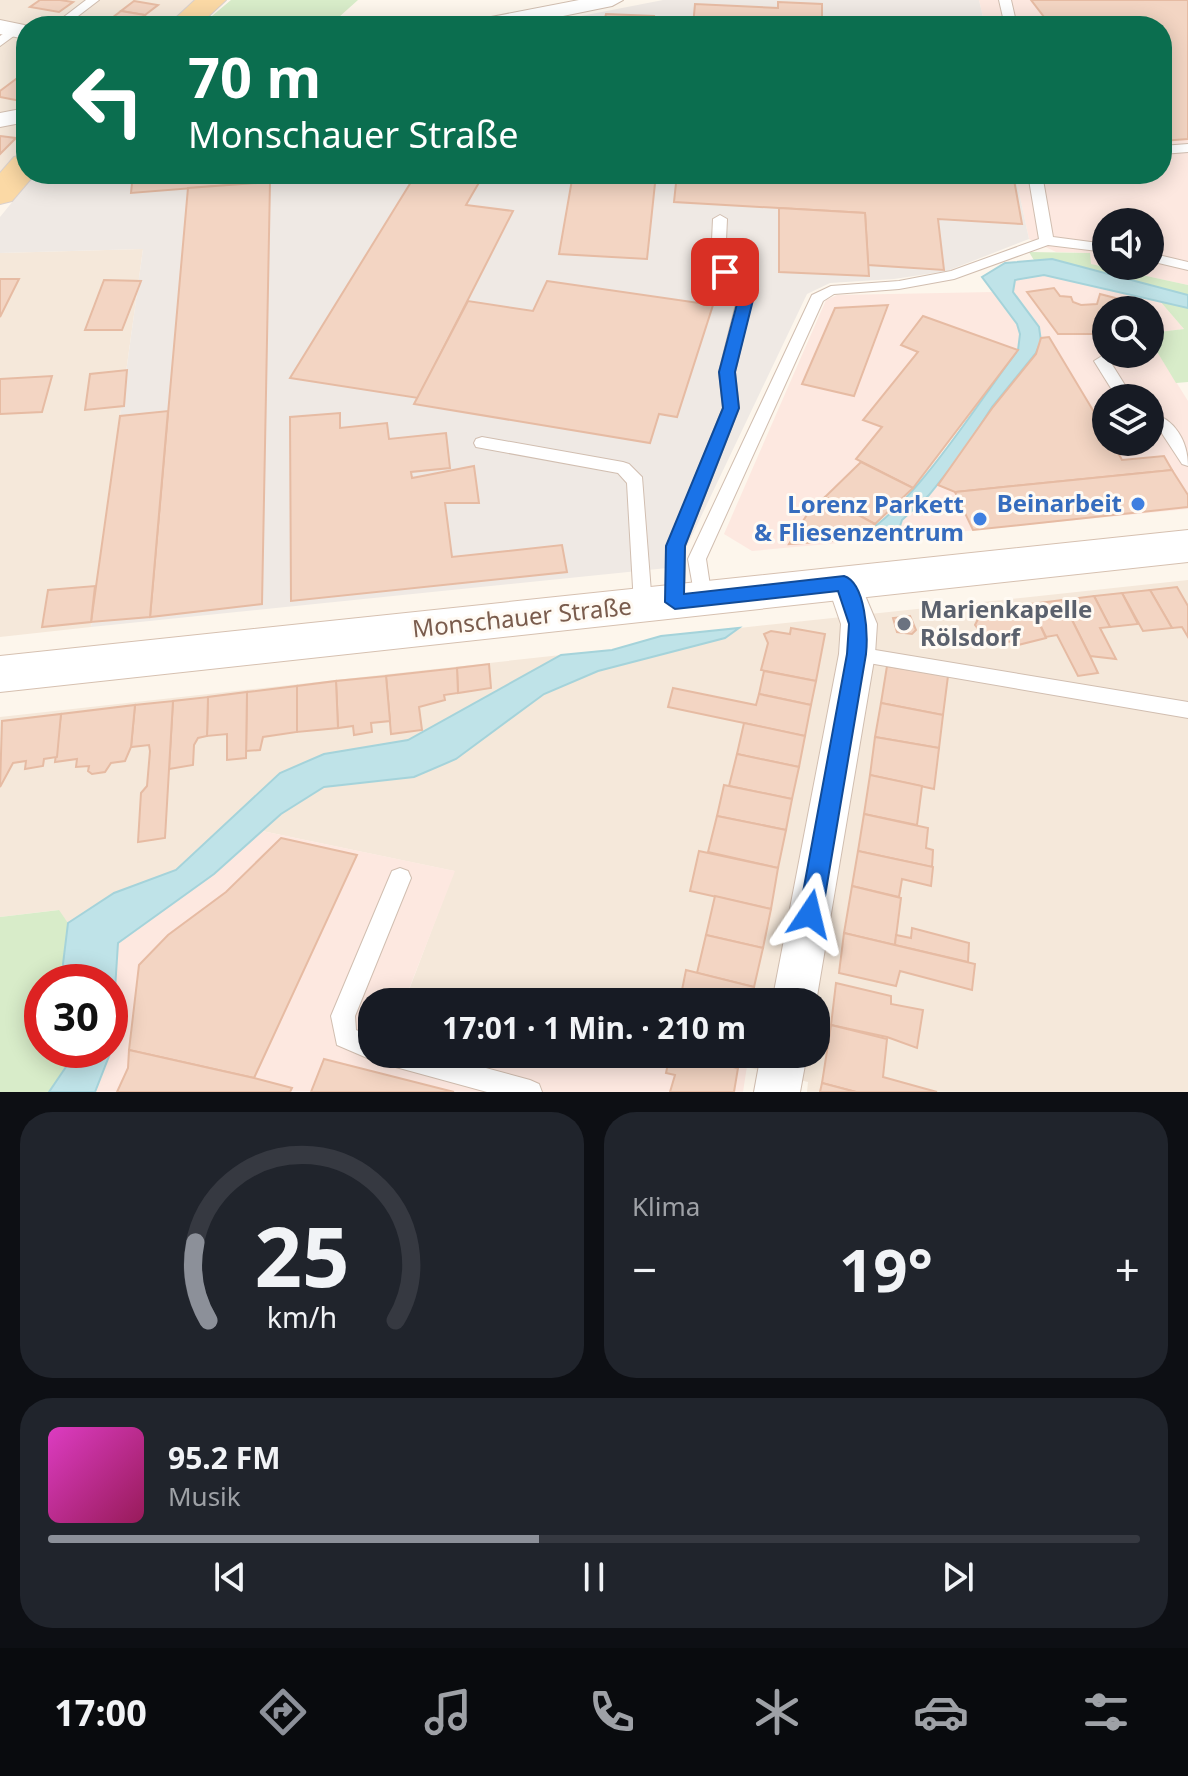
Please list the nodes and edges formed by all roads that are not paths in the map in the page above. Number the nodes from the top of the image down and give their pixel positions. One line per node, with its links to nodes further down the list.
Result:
1 (93, 0): 4 (lane)
2 (212, 0): 5 (main road)
3 (612, 0): 6 (street)
4 (71, 16)
5 (193, 16)
6 (531, 16)
7 (16, 176): 9 (main road)
8 (1037, 184): 11 (lane)
9 (0, 194)
10 (720, 219): 20 (lane)
11 (1047, 241): 12 (lane); 20 (lane)
12 (1092, 246)
13 (1164, 260): 14 (lane)
14 (1188, 266)
15 (1164, 426): 17 (lane)
16 (482, 443): 20 (lane)
17 (1188, 460)
18 (1188, 546): 19 (street, Monschauer Straße)
19 (844, 583): 20 (street, Monschauer Straße); 21 (street)
20 (673, 602): 22 (street, Monschauer Straße)
21 (857, 654): 23 (lane); 25 (street)
22 (0, 674)
23 (1188, 710)
24 (400, 878): 26 (lane)
25 (797, 988)
26 (358, 1043)
27 (443, 1068): 29 (lane)
28 (781, 1068): 30 (street)
29 (530, 1092)
30 (777, 1092)

